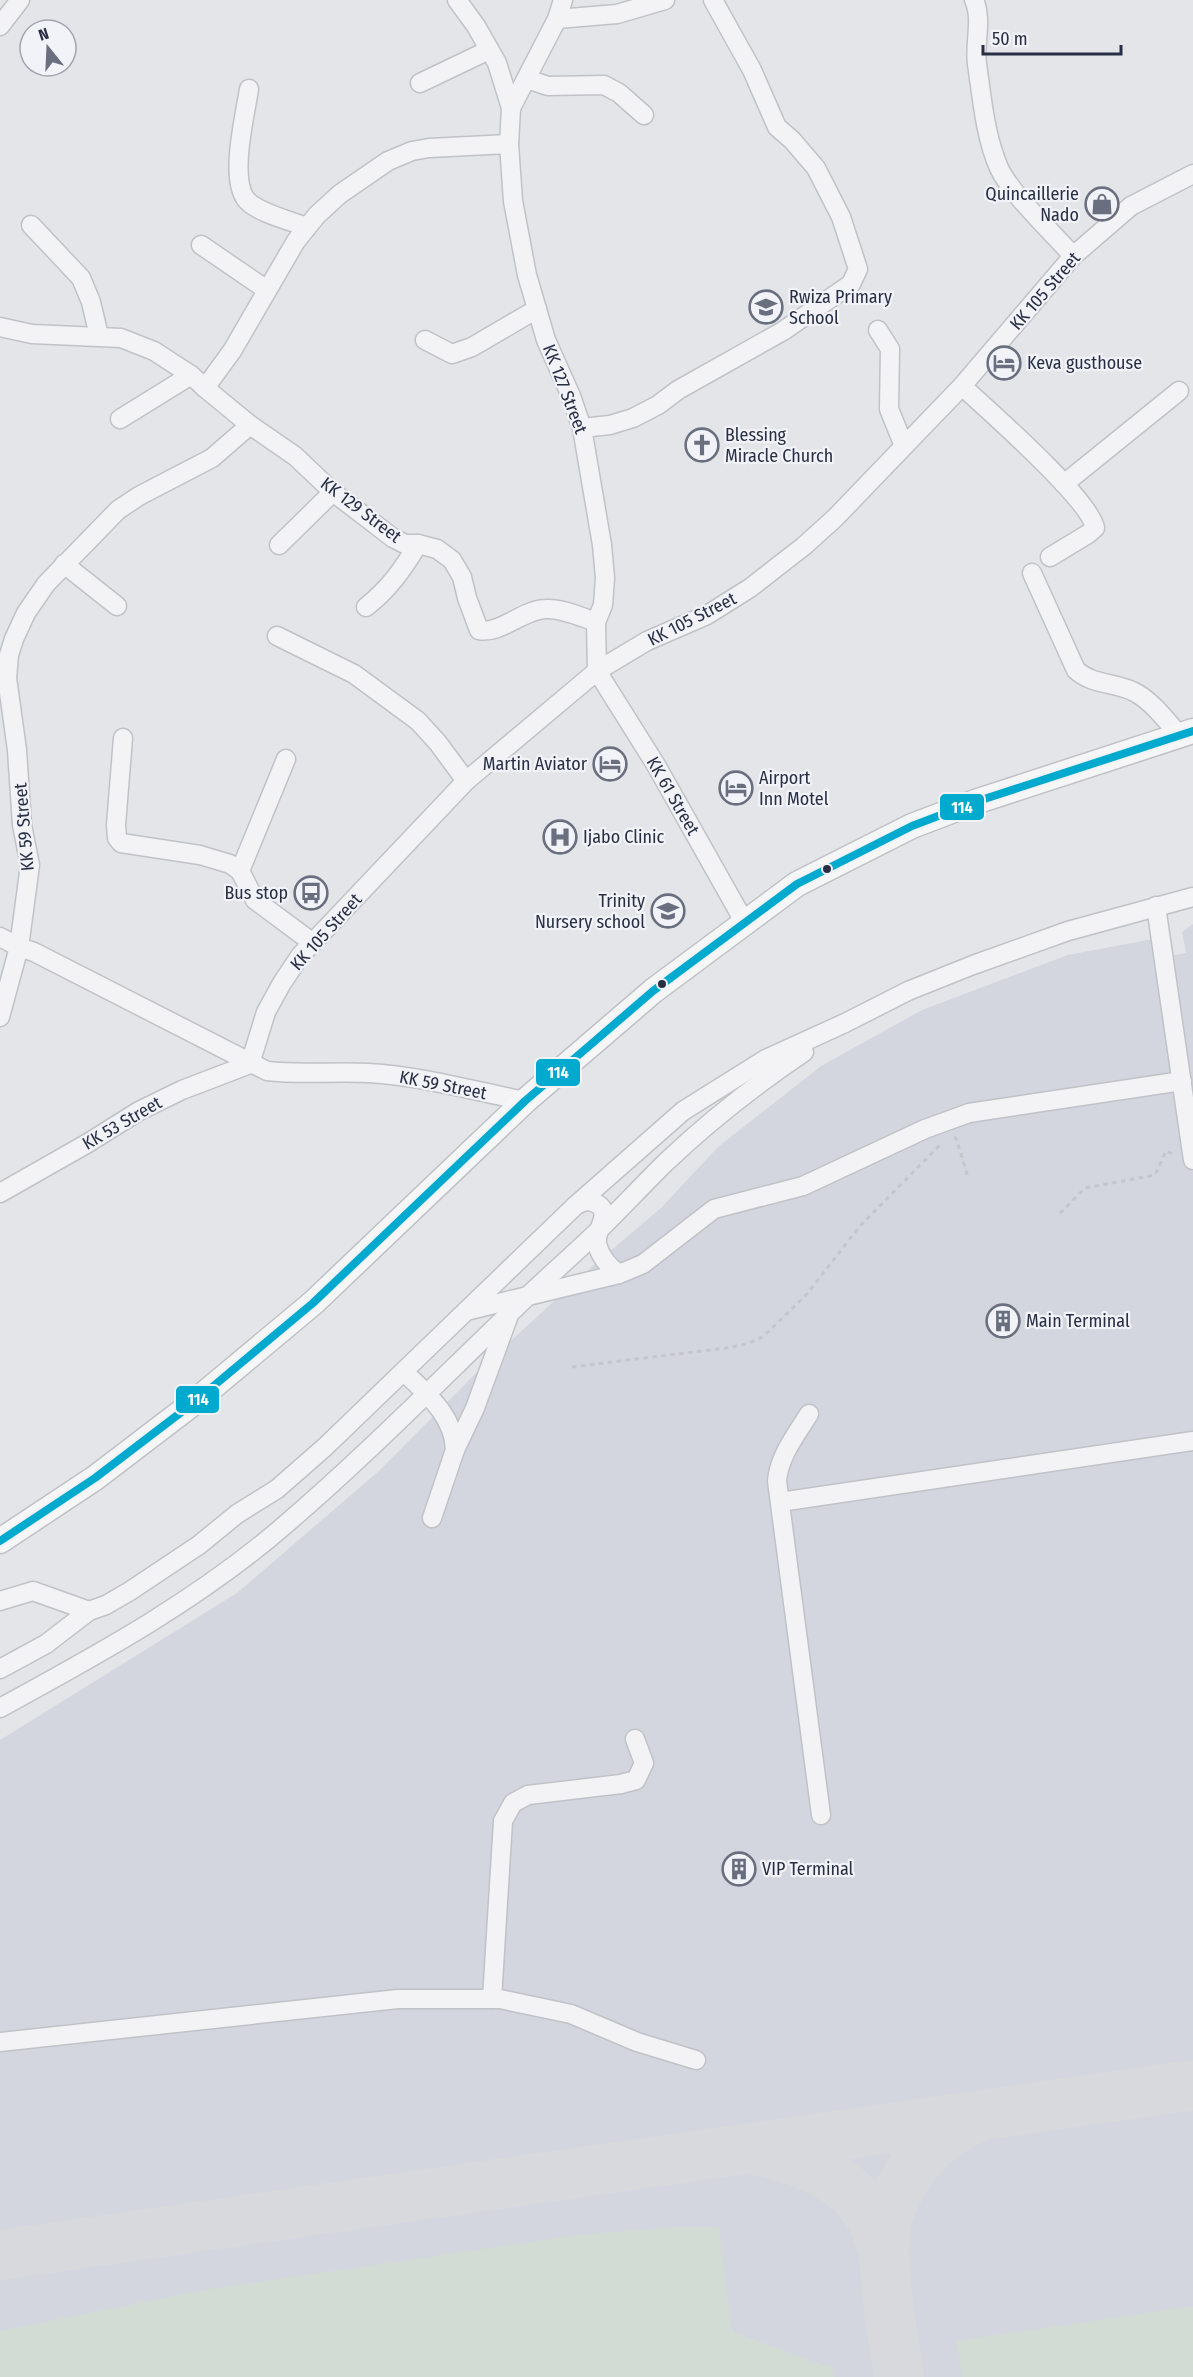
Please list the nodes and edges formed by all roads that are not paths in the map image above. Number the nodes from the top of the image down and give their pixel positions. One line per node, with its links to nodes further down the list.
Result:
1 (20, 0): 8 (street)
2 (457, 0): 9 (street, KK 127 Street)
3 (562, 0): 7 (street, KK 127 Street)
4 (665, 0): 7 (street)
5 (713, 0): 33 (street)
6 (974, 0): 20 (street)
7 (557, 19): 10 (street, KK 127 Street)
8 (0, 26)
9 (489, 50): 11 (street); 13 (street, KK 127 Street)
10 (527, 79): 13 (street, KK 127 Street); 14 (street)
11 (420, 83)
12 (249, 89): 18 (street)
13 (511, 108): 15 (street, KK 127 Street)
14 (644, 115)
15 (509, 144): 18 (street); 22 (street, KK 127 Street)
16 (1193, 174): 20 (street, KK 105 Street)
17 (31, 225): 25 (street)
18 (307, 227): 21 (street)
19 (201, 245): 21 (street)
20 (1073, 256): 28 (street, KK 105 Street)
21 (267, 290): 29 (street)
22 (537, 309): 26 (street); 33 (street, KK 127 Street)
23 (0, 327): 25 (street, KK 129 Street)
24 (878, 330): 34 (street)
25 (99, 336): 27 (street, KK 129 Street)
26 (425, 340)
27 (191, 375): 29 (street, KK 129 Street); 31 (street)
28 (962, 386): 34 (street, KK 105 Street); 35 (street)
29 (205, 388): 32 (street, KK 129 Street)
30 (1179, 391): 35 (street)
31 (120, 419)
32 (250, 425): 36 (street, KK 129 Street); 40 (street, KK 59 Street)
33 (582, 428): 44 (street, KK 127 Street)
34 (904, 446): 46 (street, KK 105 Street)
35 (1065, 484): 39 (street)
36 (333, 492): 37 (street, KK 129 Street); 38 (street)
37 (418, 544): 43 (street); 44 (street, KK 129 Street)
38 (279, 545)
39 (1050, 557)
40 (64, 564): 42 (street); 57 (street, KK 59 Street)
41 (1032, 573): 47 (street)
42 (117, 606)
43 (366, 607)
44 (596, 622): 46 (street, KK 127 Street)
45 (278, 636): 50 (street)
46 (597, 671): 50 (street, KK 105 Street); 54 (street, KK 61 Street)
47 (1186, 733): 54 (main road)
48 (123, 738): 51 (street)
49 (286, 759): 51 (street)
50 (466, 781): 56 (street, KK 105 Street)
51 (240, 871): 56 (street)
52 (1193, 897): 53 (street)
53 (1156, 906): 59 (street); 61 (street)
54 (745, 923): 62 (main road)
55 (0, 937): 57 (street)
56 (313, 943): 60 (street, KK 105 Street)
57 (19, 947): 58 (street); 60 (street, KK 59 Street)
58 (0, 1017)
59 (845, 1023): 65 (street); 66 (street)
60 (250, 1065): 62 (street, KK 59 Street); 64 (street, KK 53 Street)
61 (1182, 1081): 63 (street); 67 (street)
62 (525, 1101): 78 (main road)
63 (1193, 1157)
64 (0, 1193)
65 (575, 1206): 66 (street); 69 (street)
66 (598, 1231): 67 (street); 68 (street)
67 (619, 1274): 68 (street)
68 (525, 1298): 69 (street); 70 (street)
69 (465, 1312): 71 (street)
70 (509, 1313): 72 (street); 75 (street)
71 (404, 1372): 72 (street); 80 (street)
72 (426, 1394): 75 (street); 82 (street)
73 (809, 1414): 76 (street)
74 (1193, 1441): 76 (street)
75 (455, 1449): 77 (street)
76 (780, 1502): 84 (street)
77 (432, 1518)
78 (0, 1541)
79 (0, 1601): 80 (street)
80 (88, 1611): 81 (street)
81 (0, 1669)
82 (0, 1708)
83 (635, 1739): 85 (street)
84 (821, 1815)
85 (492, 1999): 86 (street); 87 (street)
86 (0, 2042)
87 (696, 2060)

